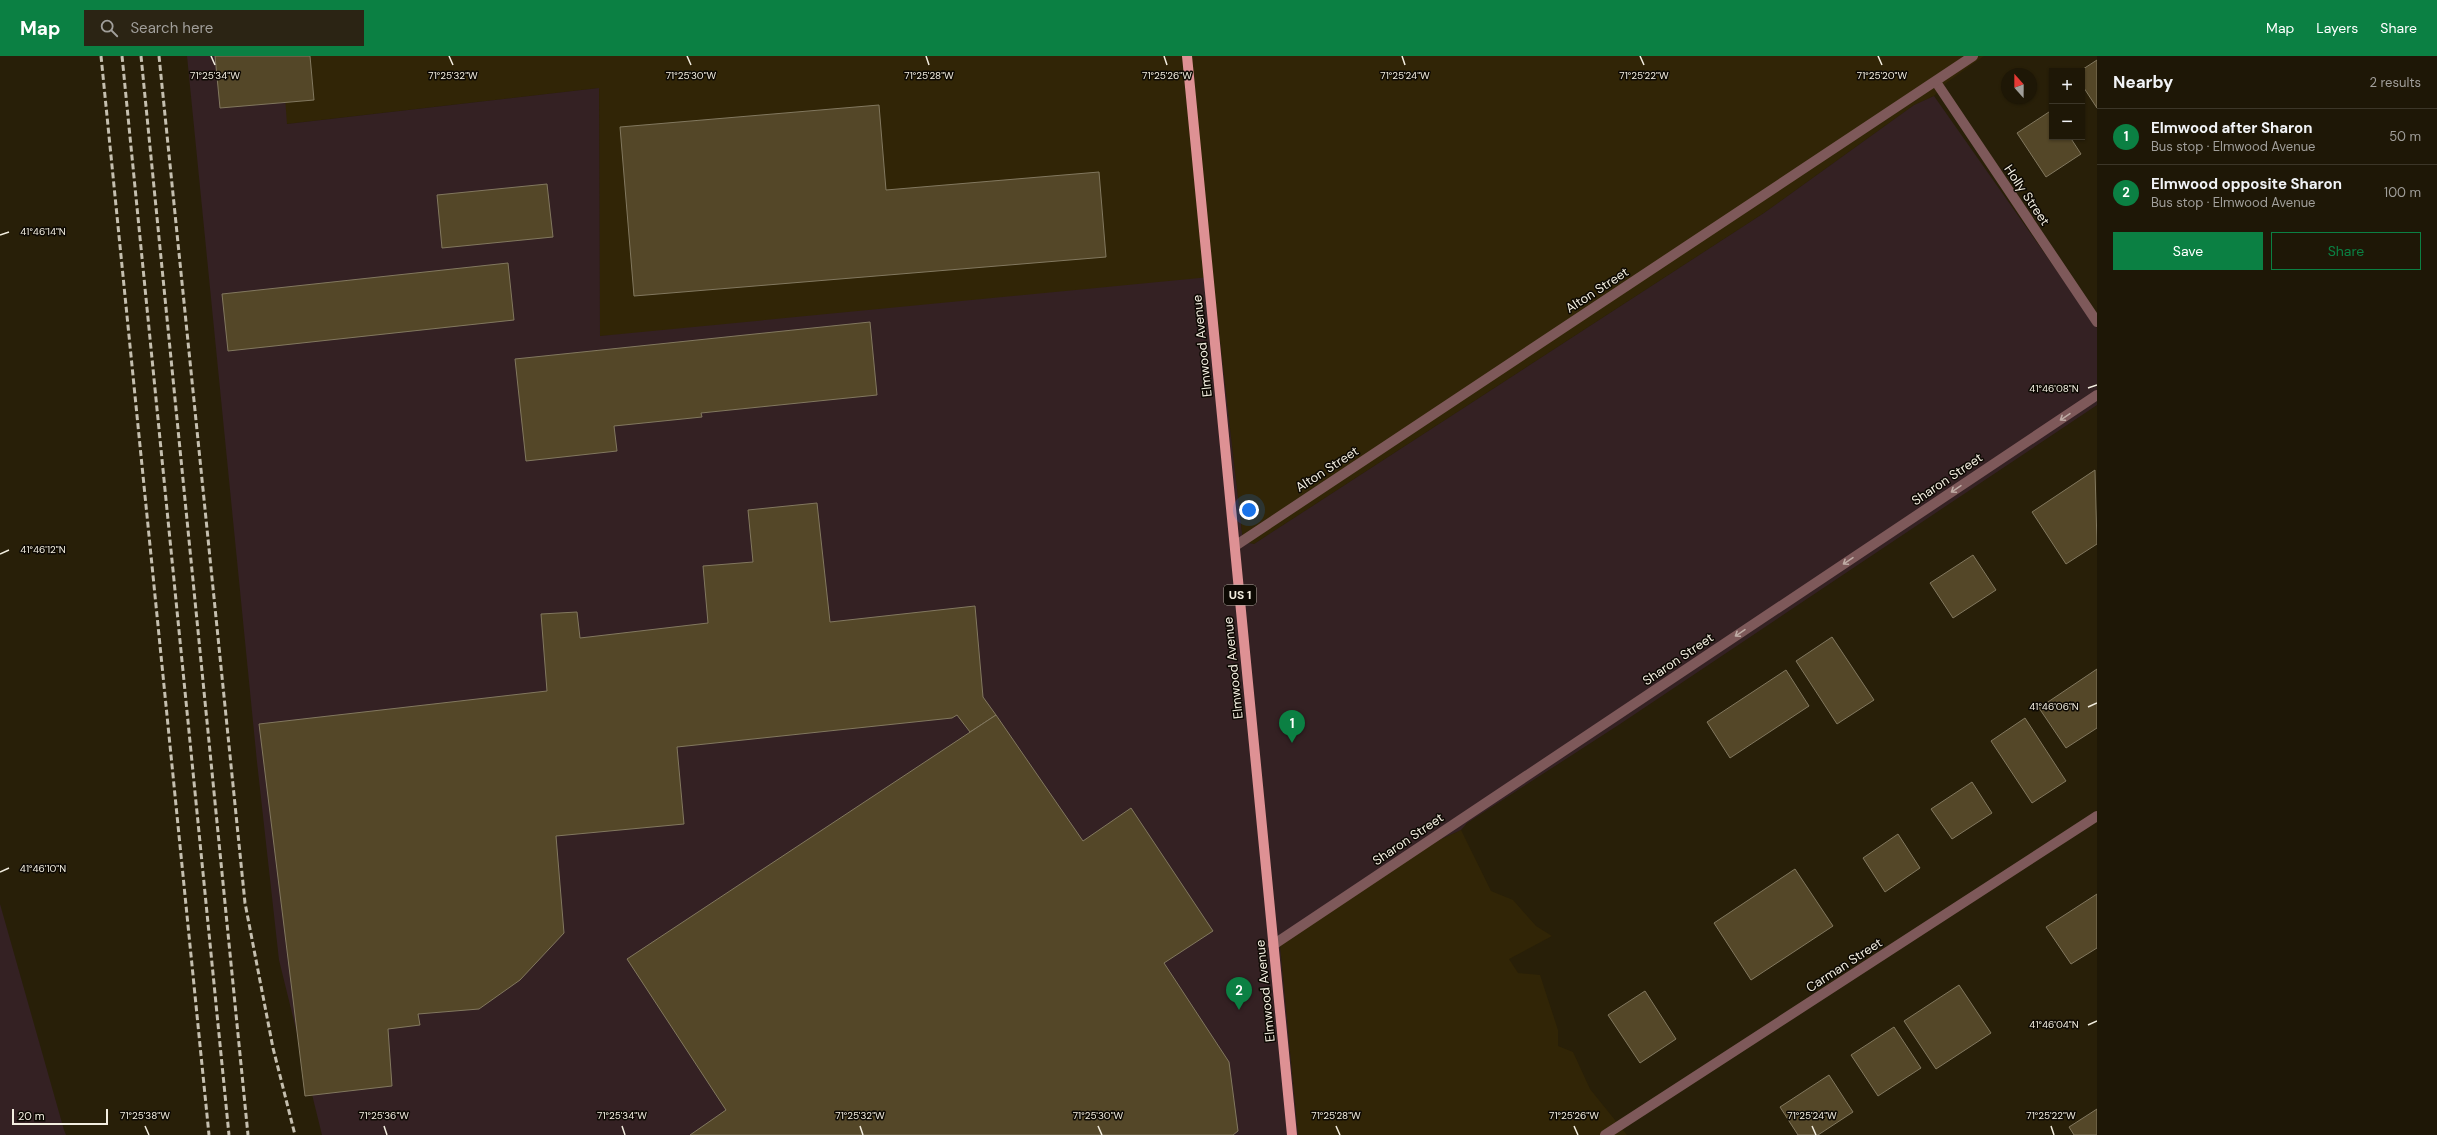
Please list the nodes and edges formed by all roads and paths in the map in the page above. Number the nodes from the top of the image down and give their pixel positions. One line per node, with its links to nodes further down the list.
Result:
1 (1187, 56): 6 (main road, Elmwood Avenue / US 1)
2 (1973, 56): 3 (street, Alton Street)
3 (1936, 82): 4 (street, Holly Street); 6 (street, Alton Street)
4 (2097, 322)
5 (2097, 395): 8 (street, Sharon Street, one-way to 8)
6 (1235, 546): 8 (main road, Elmwood Avenue / US 1)
7 (2097, 816): 10 (street, Carman Street)
8 (1273, 946): 9 (main road, Elmwood Avenue / US 1)
9 (1292, 1135)
10 (1605, 1135)

